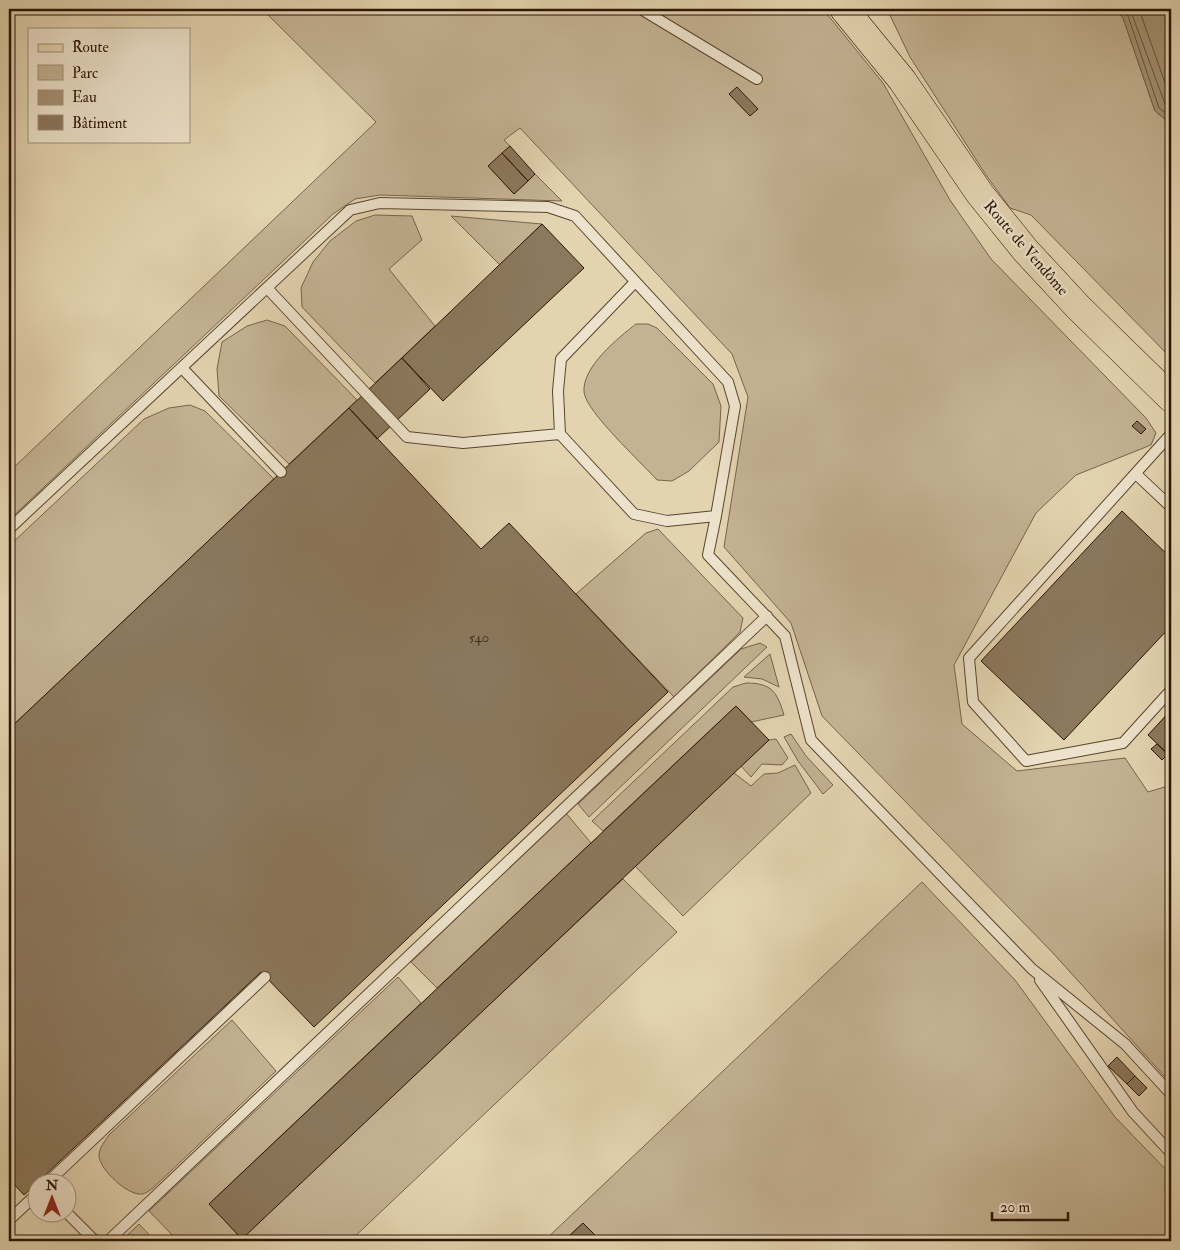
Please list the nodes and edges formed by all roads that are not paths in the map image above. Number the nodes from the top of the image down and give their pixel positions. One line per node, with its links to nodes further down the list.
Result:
1 (641, 9): 4 (lane)
2 (844, 9): 5 (main road, Route de Vendôme)
3 (867, 9): 5 (main road, Route de Vendôme)
4 (757, 79)
5 (902, 80): 9 (main road, Route de Vendôme)
6 (635, 282): 7 (lane); 10 (lane); 15 (lane)
7 (267, 288): 8 (lane); 10 (lane)
8 (182, 368): 12 (lane); 16 (lane)
9 (1171, 398)
10 (560, 434): 15 (lane)
11 (1171, 434): 13 (lane)
12 (281, 472)
13 (1136, 474): 14 (lane); 18 (lane)
14 (1171, 507)
15 (716, 516): 17 (lane)
16 (9, 529)
17 (767, 616): 19 (lane); 28 (lane)
18 (1171, 690)
19 (1032, 969): 21 (lane); 22 (lane)
20 (265, 977): 23 (lane)
21 (1171, 1094)
22 (1171, 1154)
23 (59, 1172)
24 (28, 1202): 25 (lane)
25 (9, 1220)
26 (76, 1222): 27 (lane)
27 (95, 1241)
28 (108, 1241)

